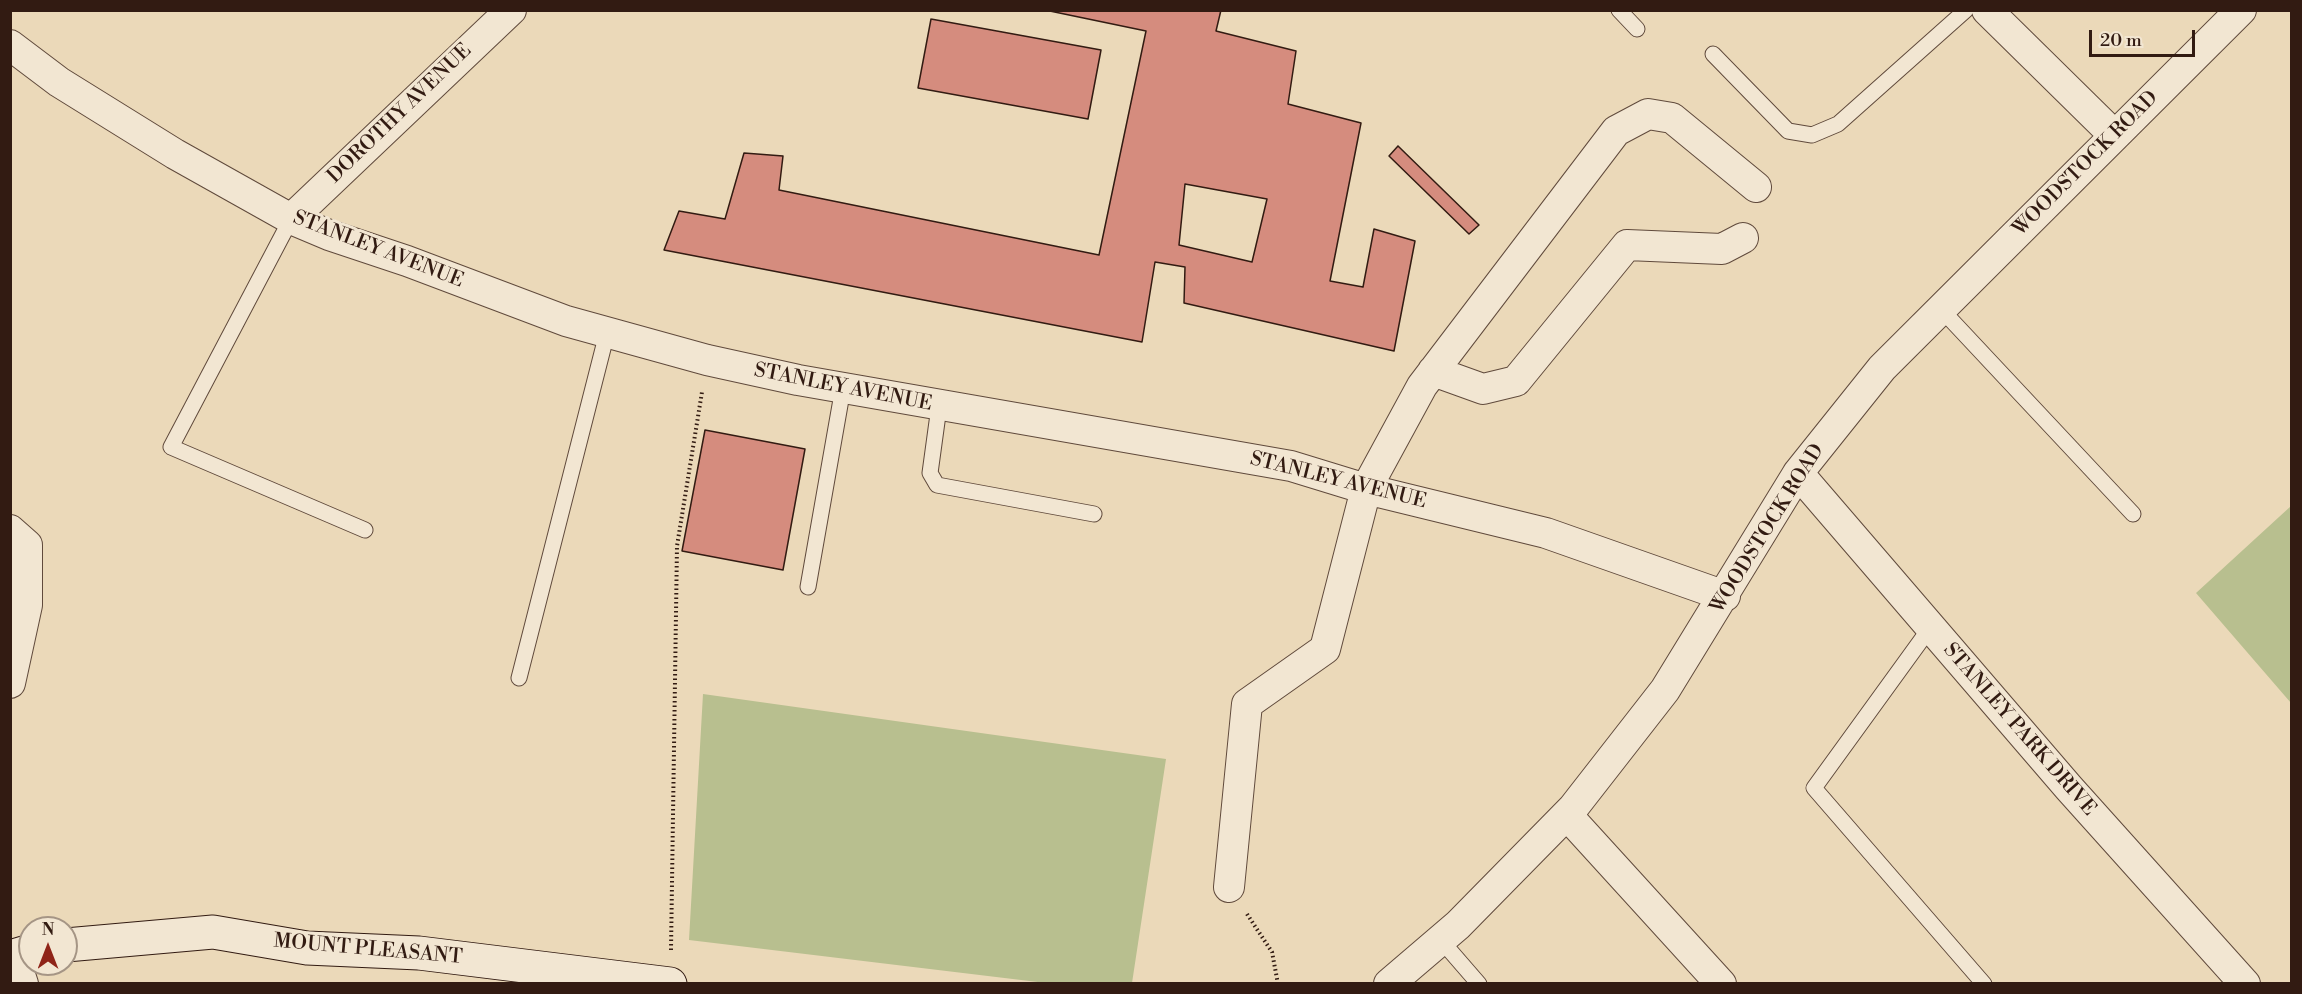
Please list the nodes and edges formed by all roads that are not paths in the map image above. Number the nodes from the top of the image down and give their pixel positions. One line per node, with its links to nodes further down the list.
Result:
1 (511, 10): 11 (street, DOROTHY AVENUE)
2 (1619, 10): 6 (lane)
3 (1966, 10): 8 (lane)
4 (1987, 10): 9 (street)
5 (2241, 10): 9 (street, WOODSTOCK ROAD)
6 (1637, 29)
7 (10, 45): 11 (street, STANLEY AVENUE)
8 (1713, 54)
9 (2114, 135): 13 (street, WOODSTOCK ROAD)
10 (1756, 187): 15 (street)
11 (291, 219): 14 (street, STANLEY AVENUE); 23 (lane)
12 (1743, 238): 15 (street)
13 (1940, 309): 18 (street, WOODSTOCK ROAD); 21 (lane)
14 (606, 333): 16 (street, STANLEY AVENUE); 27 (lane)
15 (1433, 371): 19 (street)
16 (843, 388): 17 (street, STANLEY AVENUE); 24 (lane)
17 (939, 406): 19 (street, STANLEY AVENUE); 20 (lane)
18 (1798, 473): 25 (street, WOODSTOCK ROAD); 26 (street, STANLEY PARK DRIVE)
19 (1366, 489): 25 (street, STANLEY AVENUE); 30 (street)
20 (1094, 514)
21 (2133, 514)
22 (10, 530): 28 (street)
23 (364, 530)
24 (808, 587)
25 (1725, 596): 29 (street, WOODSTOCK ROAD)
26 (1930, 628): 37 (lane); 38 (street, STANLEY PARK DRIVE)
27 (519, 678)
28 (10, 683)
29 (1567, 815): 31 (street, WOODSTOCK ROAD); 36 (street)
30 (1229, 887)
31 (1440, 939): 34 (street, WOODSTOCK ROAD); 35 (lane)
32 (78, 944): 33 (street, MOUNT PLEASANT)
33 (670, 972)
34 (1389, 984)
35 (1479, 984)
36 (1721, 984)
37 (1984, 984)
38 (2245, 984)

